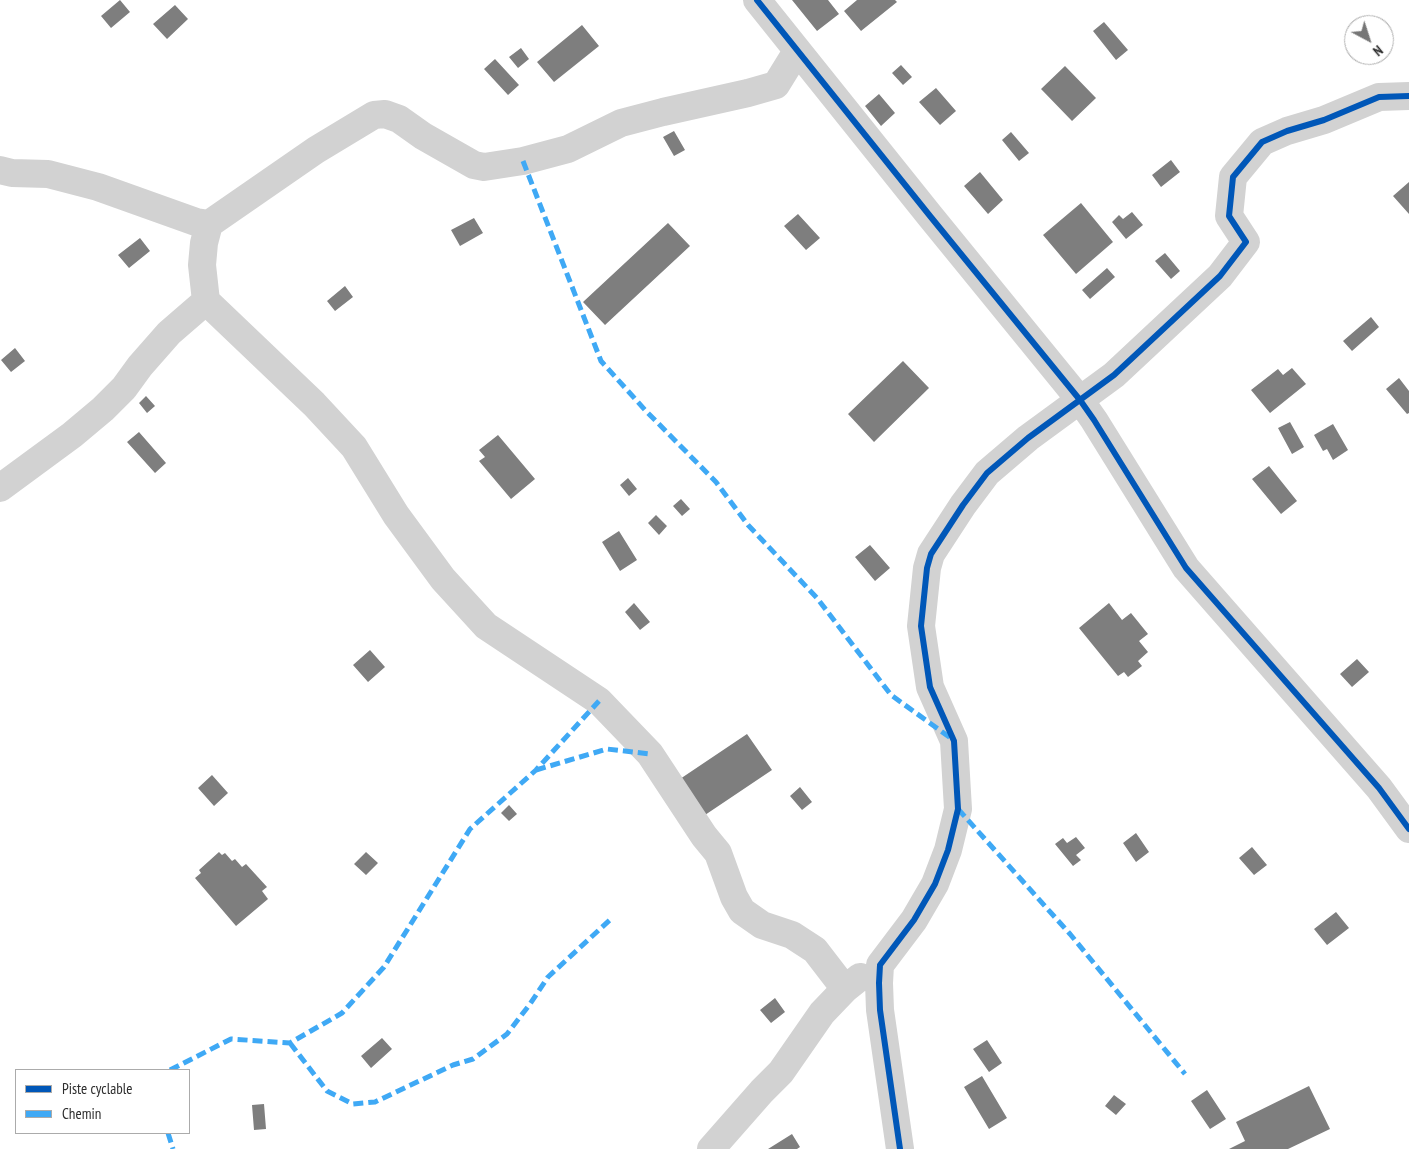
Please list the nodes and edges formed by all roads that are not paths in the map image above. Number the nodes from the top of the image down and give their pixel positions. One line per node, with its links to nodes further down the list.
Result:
1 (757, 0): 2 (street)
2 (798, 51): 5 (street); 7 (street)
3 (1409, 96): 7 (street)
4 (0, 170): 5 (street)
5 (209, 224): 6 (street)
6 (206, 301): 8 (street); 11 (street)
7 (1080, 400): 9 (street); 10 (street)
8 (0, 488)
9 (1409, 829)
10 (880, 965): 11 (street); 13 (street)
11 (845, 989): 12 (street)
12 (711, 1149)
13 (900, 1149)

